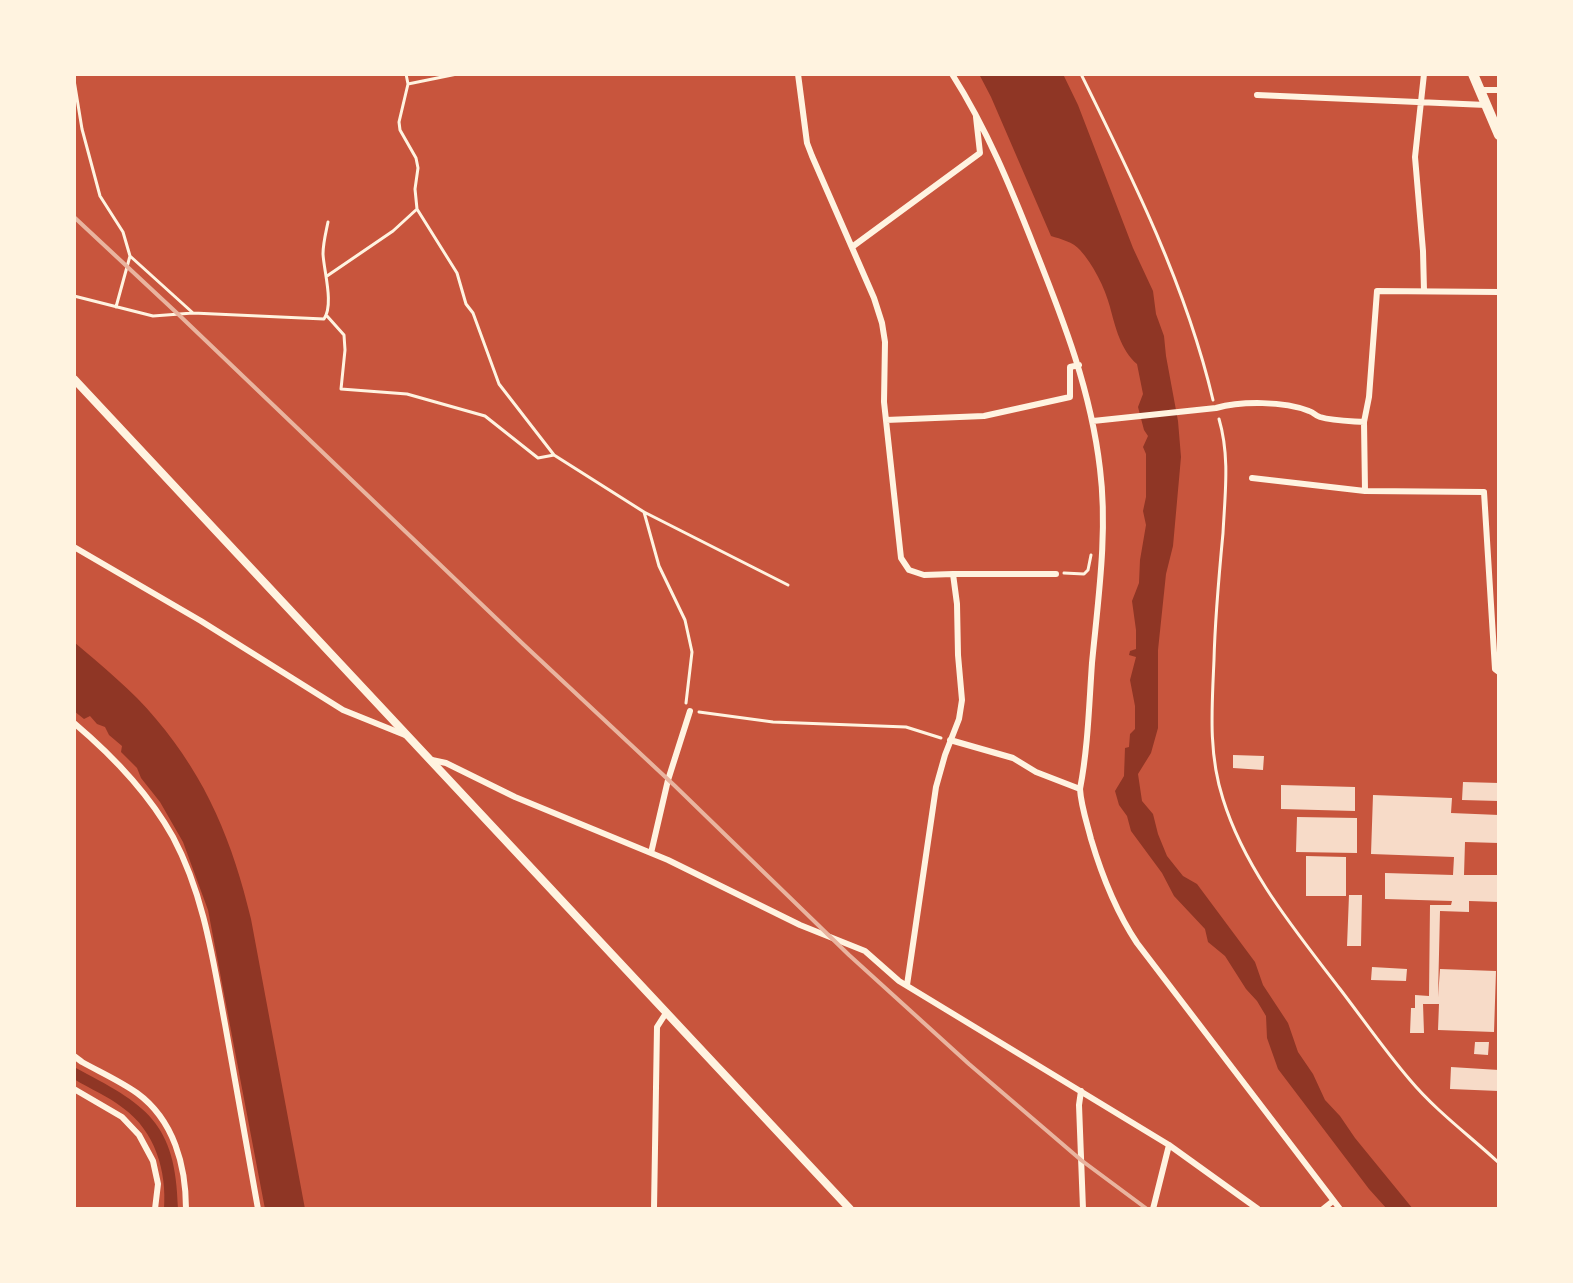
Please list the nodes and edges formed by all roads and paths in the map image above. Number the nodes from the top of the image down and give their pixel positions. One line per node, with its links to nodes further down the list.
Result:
1 (406, 74): 9 (path)
2 (457, 74): 9 (path)
3 (798, 74): 19 (street)
4 (952, 74): 15 (street)
5 (1081, 74): 30 (path)
6 (1424, 74): 13 (street)
7 (1473, 74): 10 (main road)
8 (74, 80): 20 (path)
9 (408, 84): 17 (path)
10 (1480, 90): 11 (street); 14 (main road)
11 (1499, 90)
12 (1257, 95): 13 (street)
13 (1421, 102): 14 (street); 22 (street)
14 (1486, 105): 16 (main road)
15 (975, 112): 19 (street); 28 (street)
16 (1499, 135)
17 (417, 209): 21 (path); 34 (path)
18 (328, 222): 21 (path)
19 (852, 247): 31 (street)
20 (130, 256): 25 (path); 26 (path)
21 (327, 276): 27 (path)
22 (1424, 291): 23 (street); 33 (street)
23 (1499, 292)
24 (74, 296): 25 (path)
25 (116, 307): 26 (path)
26 (193, 313): 27 (path)
27 (327, 316): 34 (path)
28 (1079, 365): 31 (street); 32 (street)
29 (74, 379): 48 (street)
30 (1216, 408): 32 (street); 33 (street); 59 (path)
31 (886, 420): 40 (street)
32 (1093, 421): 38 (street)
33 (1364, 422): 36 (street)
34 (554, 455): 37 (path)
35 (1252, 478): 36 (street)
36 (1365, 491): 43 (street)
37 (644, 512): 42 (path); 44 (path)
38 (1102, 543): 41 (path); 51 (street)
39 (74, 547): 48 (street)
40 (953, 574): 41 (street); 49 (street)
41 (1056, 574)
42 (788, 585)
43 (1499, 672)
44 (690, 711): 49 (path); 52 (street)
45 (74, 723): 47 (street)
46 (74, 734): 47 (street)
47 (88, 735): 63 (street)
48 (405, 735): 50 (street)
49 (950, 740): 51 (street); 53 (street)
50 (428, 759): 52 (street); 54 (street)
51 (1080, 789): 60 (street)
52 (651, 853): 53 (street)
53 (907, 985): 57 (street)
54 (666, 1013): 64 (street); 65 (street)
55 (74, 1056): 62 (street)
56 (74, 1089): 61 (street)
57 (1081, 1091): 58 (street); 66 (street)
58 (1169, 1145): 67 (street); 68 (street)
59 (1499, 1163)
60 (1333, 1201): 69 (street); 70 (street)
61 (155, 1209)
62 (186, 1209)
63 (258, 1209)
64 (654, 1209)
65 (850, 1209)
66 (1083, 1209)
67 (1153, 1209)
68 (1258, 1209)
69 (1323, 1209)
70 (1340, 1209)

